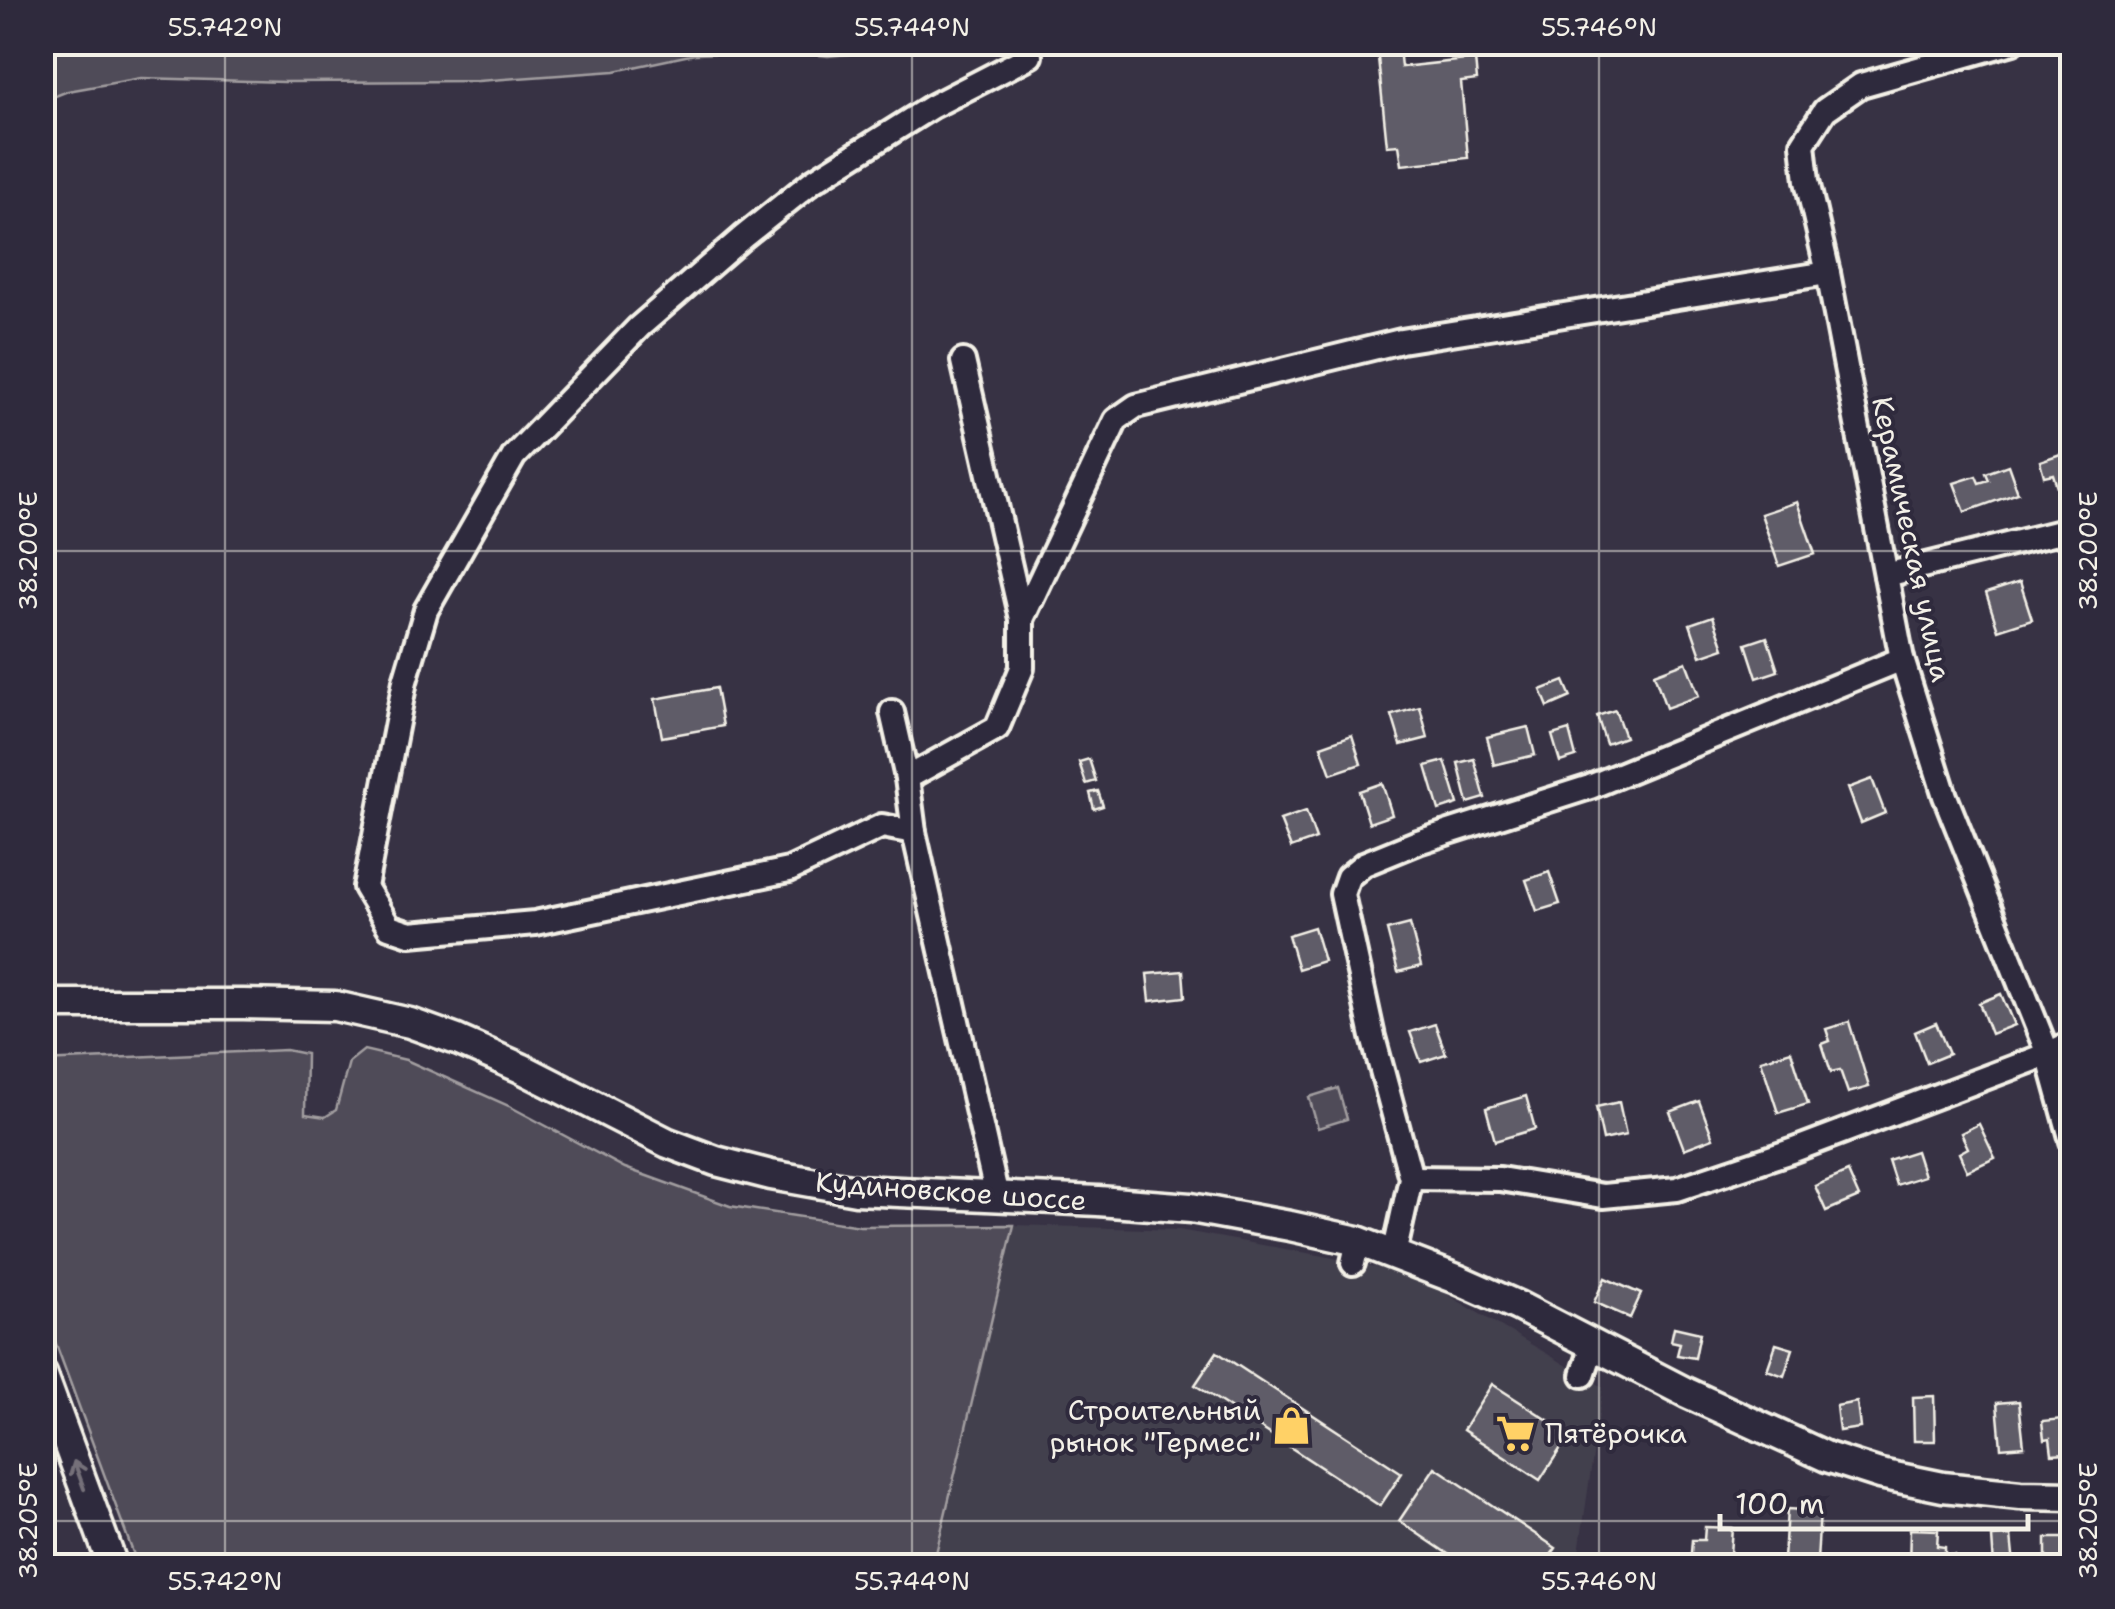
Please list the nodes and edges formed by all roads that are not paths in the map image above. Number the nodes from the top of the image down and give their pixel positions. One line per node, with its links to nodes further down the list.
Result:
1 (2013, 42): 3 (street, Керамическая улица)
2 (1030, 56): 11 (street)
3 (1828, 273): 6 (street, Керамическая улица); 7 (street)
4 (963, 361): 7 (street)
5 (2072, 529): 6 (street)
6 (1886, 575): 8 (street, Керамическая улица)
7 (1022, 619): 10 (street)
8 (1902, 660): 14 (street, Керамическая улица); 16 (street)
9 (892, 712): 10 (street)
10 (908, 778): 11 (street)
11 (914, 832): 17 (street)
12 (42, 1004): 17 (main road, Кудиновское шоссе)
13 (2072, 1042): 14 (street)
14 (2048, 1054): 15 (street, Керамическая улица); 16 (street)
15 (2072, 1141)
16 (1411, 1178): 18 (street)
17 (997, 1196): 18 (main road, Кудиновское шоссе)
18 (1394, 1255): 19 (main road, Кудиновское шоссе)
19 (1593, 1345): 21 (street); 22 (main road, Кудиновское шоссе)
20 (42, 1373): 23 (main road, one-way to 20)
21 (1583, 1375)
22 (2072, 1496)
23 (113, 1566)

